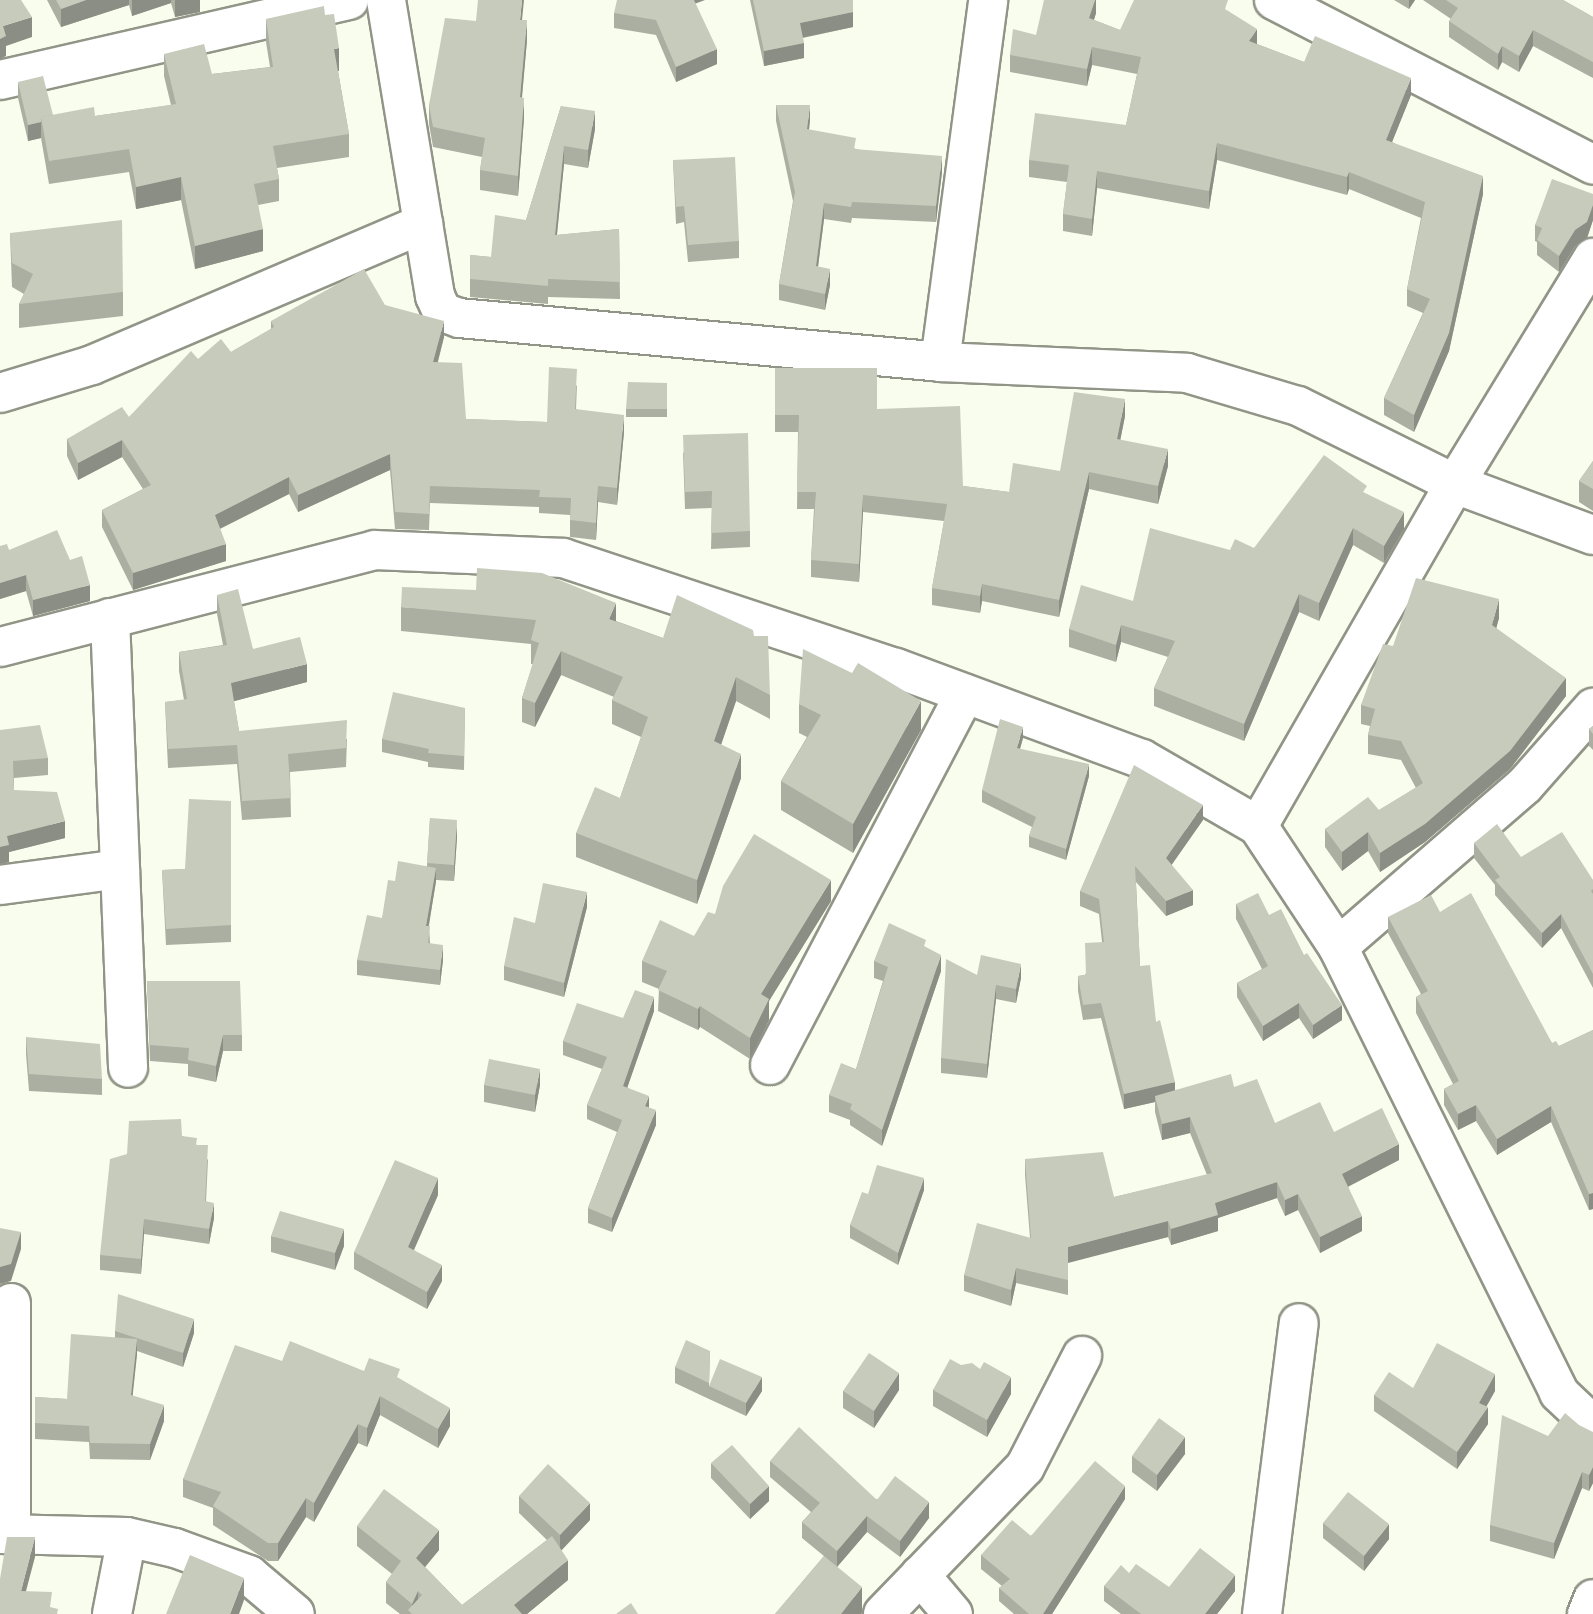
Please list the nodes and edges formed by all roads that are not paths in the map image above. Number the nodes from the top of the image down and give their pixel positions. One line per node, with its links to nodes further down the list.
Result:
1 (349, 0): 5 (street)
2 (386, 0): 7 (street)
3 (988, 0): 9 (street)
4 (1274, 0): 6 (street)
5 (0, 80)
6 (1593, 165)
7 (423, 224): 9 (street); 10 (street)
8 (1593, 258): 11 (street)
9 (940, 362): 11 (street)
10 (0, 393)
11 (1455, 484): 12 (street); 17 (street)
12 (1593, 534)
13 (110, 618): 14 (street); 15 (street); 18 (street)
14 (0, 647)
15 (965, 694): 17 (street); 21 (street)
16 (1593, 708): 20 (street)
17 (1258, 826): 20 (street)
18 (120, 869): 19 (street); 22 (street)
19 (0, 886)
20 (1338, 947): 26 (street)
21 (770, 1065)
22 (128, 1068)
23 (11, 1303): 27 (street)
24 (1299, 1323): 35 (street)
25 (1082, 1356): 29 (street)
26 (1593, 1424)
27 (5, 1534): 28 (street)
28 (127, 1537): 31 (street); 32 (street)
29 (920, 1575): 33 (street); 34 (street)
30 (1593, 1599): 36 (street)
31 (111, 1614)
32 (295, 1614)
33 (883, 1614)
34 (953, 1614)
35 (1262, 1614)
36 (1587, 1614)

